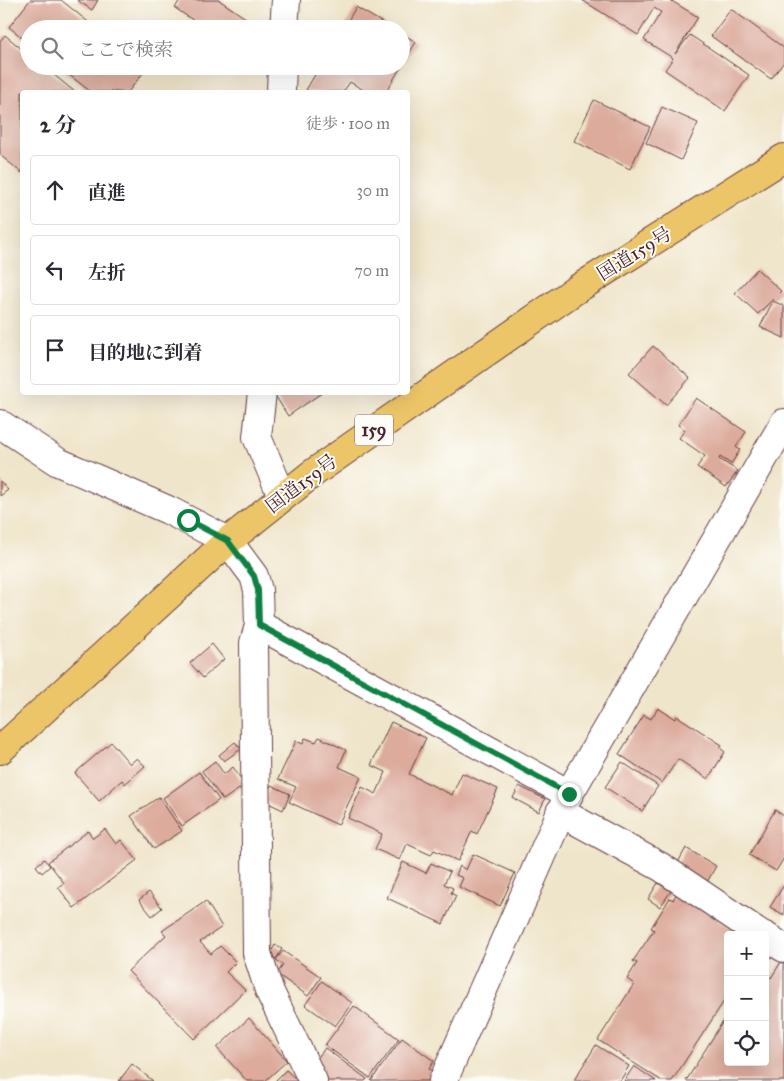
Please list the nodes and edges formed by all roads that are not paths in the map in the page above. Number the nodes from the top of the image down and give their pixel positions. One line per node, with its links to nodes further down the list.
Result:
1 (286, 0): 2 (street)
2 (285, 20)
3 (282, 75): 4 (street)
4 (281, 90)
5 (784, 158): 9 (highway, 国道159号 / 159)
6 (262, 395): 9 (street)
7 (784, 423): 13 (street)
8 (0, 424): 10 (street)
9 (282, 496): 10 (highway, 国道159号 / 159)
10 (228, 541): 11 (street); 12 (highway, 国道159号 / 159)
11 (259, 625): 13 (street); 17 (street)
12 (0, 750)
13 (565, 803): 14 (street); 18 (street)
14 (756, 931)
15 (769, 939): 16 (street)
16 (784, 948)
17 (313, 1081)
18 (444, 1081)

